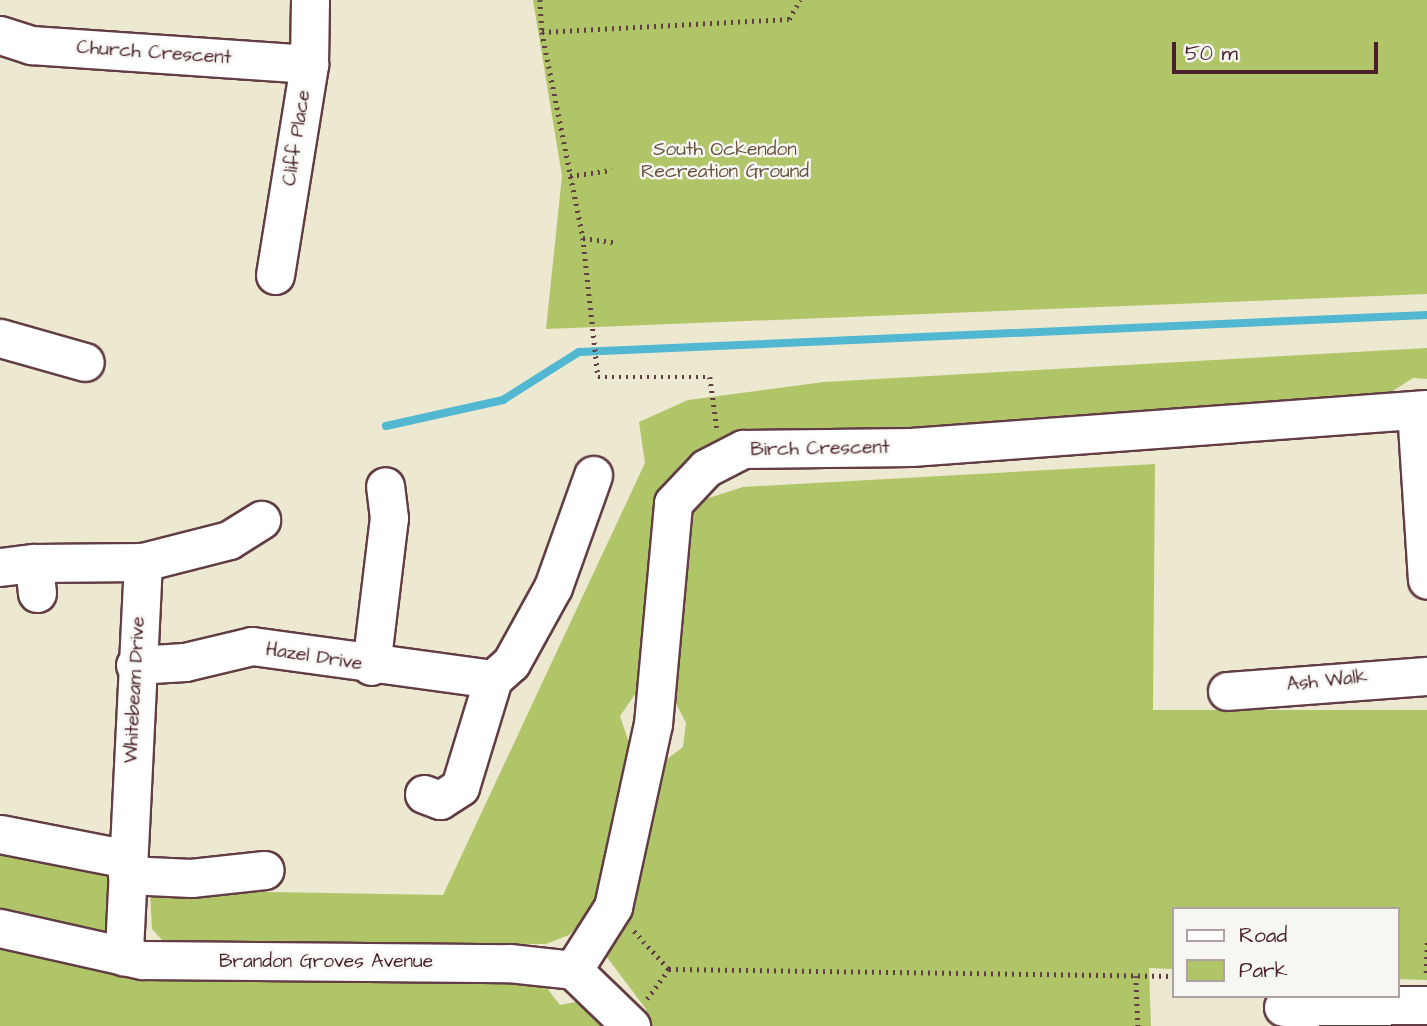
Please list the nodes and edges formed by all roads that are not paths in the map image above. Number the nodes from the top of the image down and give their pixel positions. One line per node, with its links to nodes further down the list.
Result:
1 (310, 0): 3 (street, Cliff Place)
2 (0, 35): 3 (street, Church Crescent)
3 (309, 65): 4 (street, Cliff Place)
4 (275, 275)
5 (0, 338): 6 (street)
6 (85, 362)
7 (1421, 410): 13 (street); 25 (street, Birch Crescent)
8 (593, 475): 17 (street)
9 (385, 486): 15 (street)
10 (261, 520): 11 (street)
11 (143, 562): 12 (street); 14 (street, Whitebeam Drive)
12 (24, 575)
13 (1427, 580)
14 (135, 665): 15 (street, Hazel Drive); 21 (street, Whitebeam Drive)
15 (371, 666): 17 (street, Hazel Drive)
16 (1427, 676): 18 (street, Ash Walk)
17 (493, 680): 19 (street)
18 (1227, 691)
19 (425, 794)
20 (0, 834): 21 (street)
21 (127, 867): 22 (street); 24 (street, Whitebeam Drive)
22 (265, 870)
23 (0, 928): 24 (street, Brandon Groves Avenue)
24 (124, 957): 25 (street, Brandon Groves Avenue)
25 (573, 970): 30 (street)
26 (1427, 989): 27 (street)
27 (1399, 992)
28 (1355, 998): 29 (street)
29 (1283, 1007)
30 (631, 1024)

